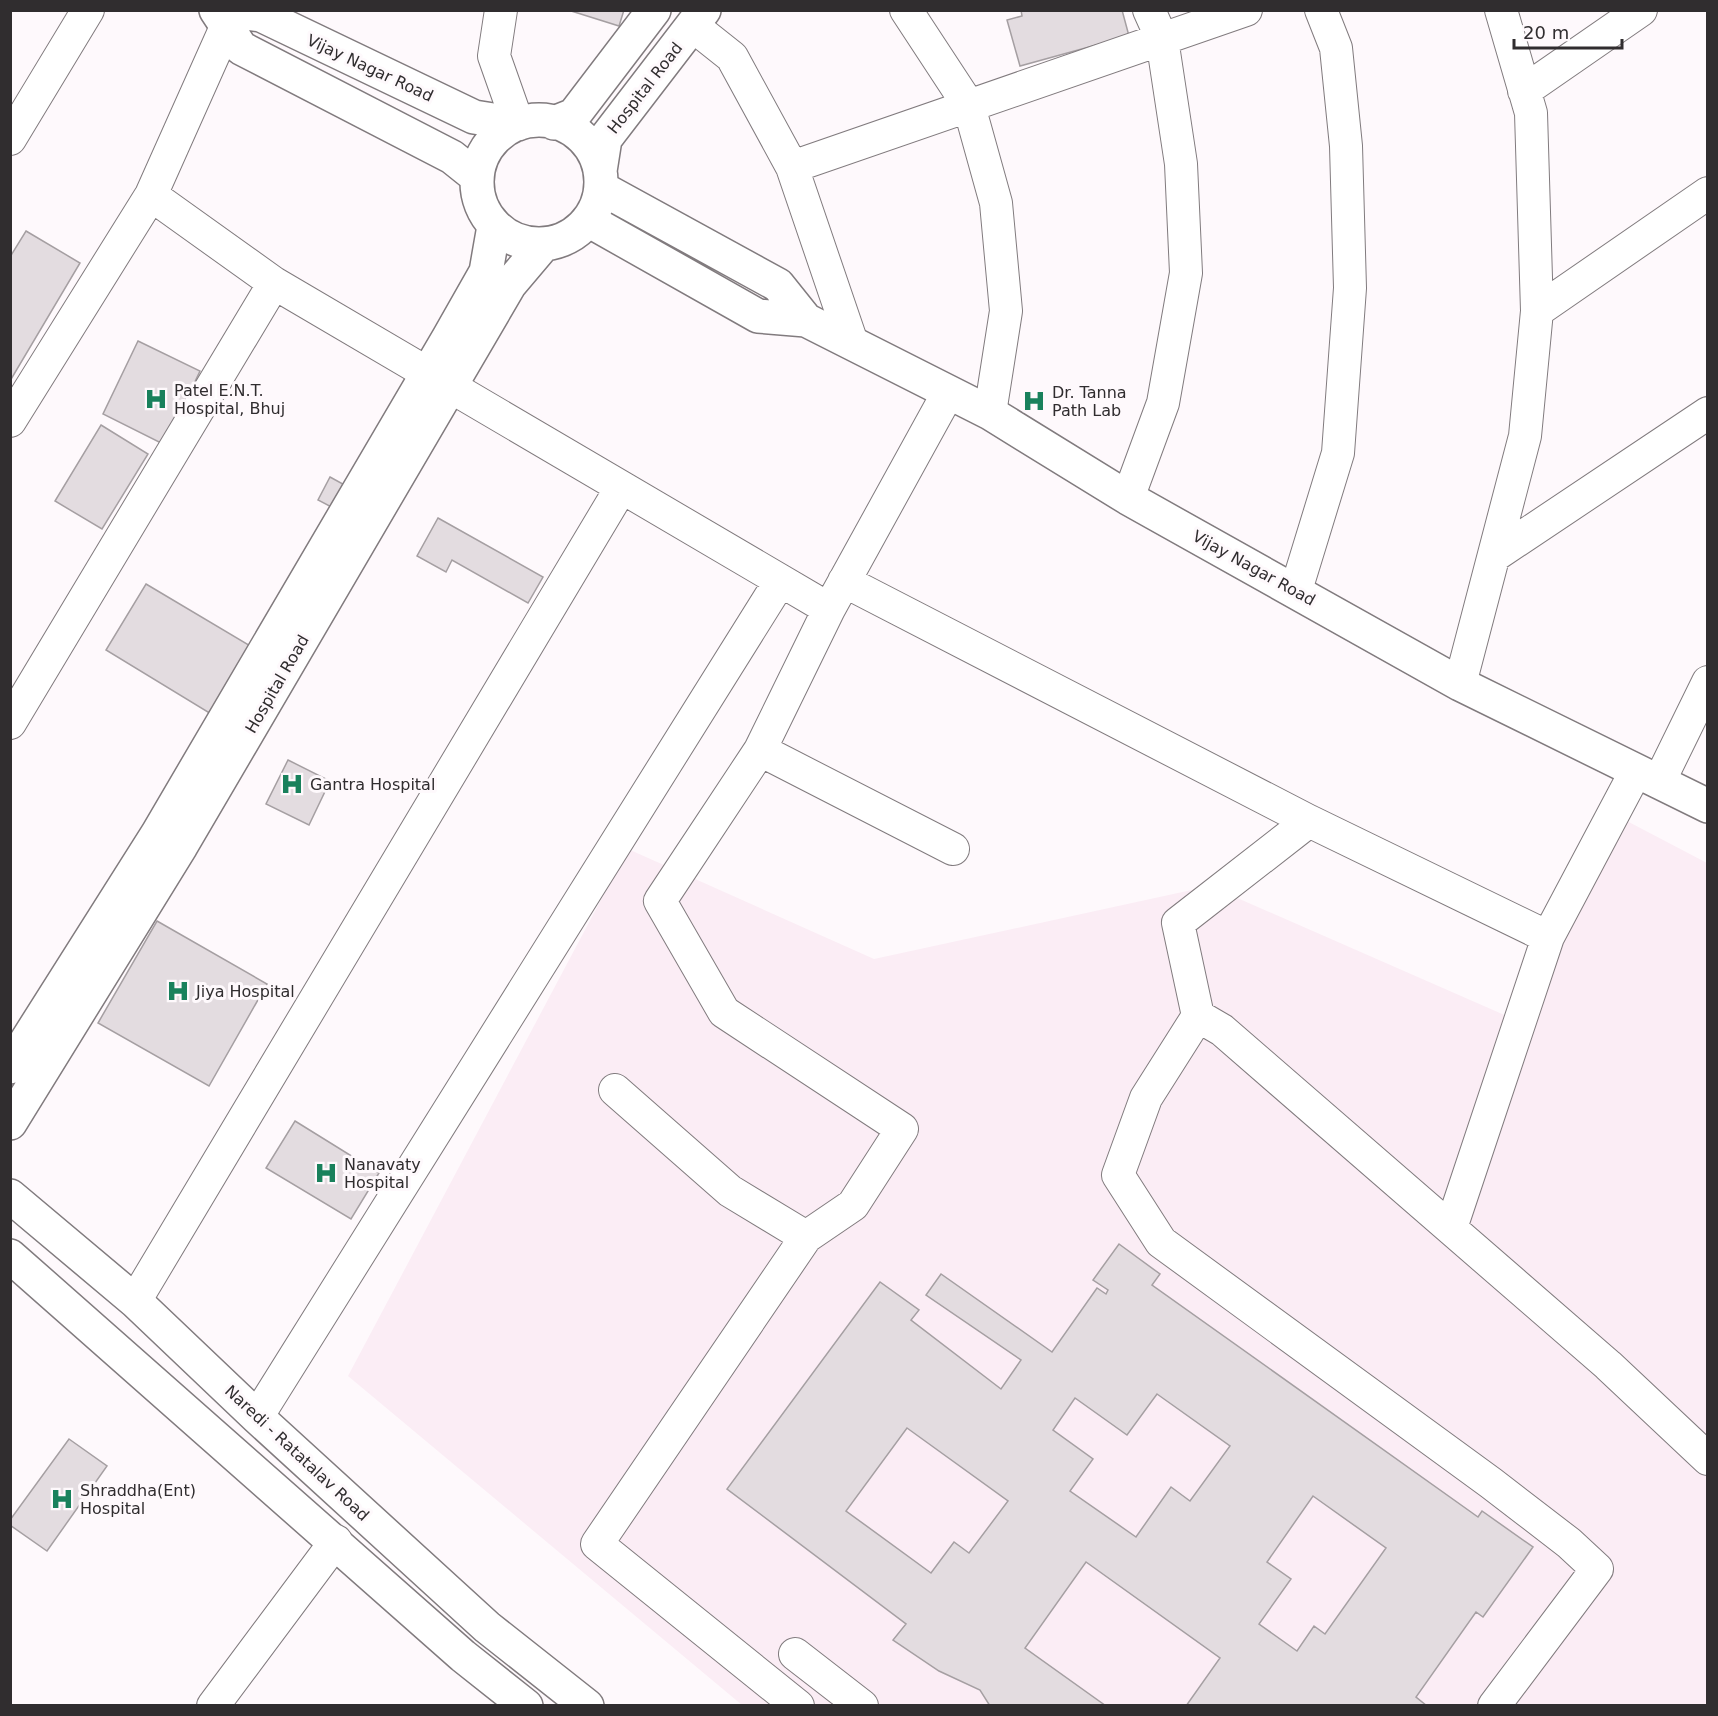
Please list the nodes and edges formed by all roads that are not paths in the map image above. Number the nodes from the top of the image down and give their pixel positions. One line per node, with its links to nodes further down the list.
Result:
1 (88, 10): 18 (street)
2 (501, 10): 17 (street)
3 (654, 10): 16 (street)
4 (906, 10): 15 (street)
5 (1149, 10): 13 (street)
6 (1246, 10): 13 (street)
7 (1321, 10): 41 (street)
8 (1501, 10): 14 (street)
9 (1641, 10): 14 (street)
10 (221, 16): 12 (street, Vijay Nagar Road); 20 (street); 23 (street)
11 (698, 18): 19 (street); 21 (street, Hospital Road)
12 (284, 19): 17 (street, Vijay Nagar Road)
13 (1162, 39): 15 (street); 37 (street)
14 (1524, 91): 28 (street)
15 (969, 106): 19 (street); 33 (street)
16 (554, 123): 17 (street); 21 (street)
17 (518, 124): 20 (street)
18 (10, 139)
19 (792, 167): 30 (street)
20 (477, 177): 25 (street)
21 (600, 179): 24 (street); 29 (street, Vijay Nagar Road)
22 (1707, 193): 28 (street)
23 (151, 195): 27 (street); 35 (street)
24 (588, 220): 26 (street); 29 (street, Vijay Nagar Road)
25 (494, 225): 26 (street); 31 (street, Hospital Road)
26 (543, 244): 31 (street, Hospital Road)
27 (274, 283): 31 (street); 45 (street)
28 (1537, 311): 38 (street)
29 (806, 321): 30 (street, Vijay Nagar Road)
30 (852, 343): 32 (street, Vijay Nagar Road)
31 (439, 381): 36 (street); 53 (street, Hospital Road); 55 (street, Hospital Road)
32 (948, 393): 33 (street, Vijay Nagar Road); 40 (street)
33 (990, 413): 37 (street, Vijay Nagar Road)
34 (1707, 413): 38 (street)
35 (10, 421)
36 (621, 488): 39 (street); 60 (street)
37 (1128, 498): 41 (street, Vijay Nagar Road)
38 (1494, 556): 44 (street)
39 (780, 581): 42 (street); 61 (street)
40 (844, 581): 42 (street); 49 (street)
41 (1296, 591): 44 (street, Vijay Nagar Road)
42 (829, 609): 46 (street)
43 (1707, 682): 47 (street)
44 (1460, 684): 47 (street, Vijay Nagar Road)
45 (10, 723)
46 (760, 750): 50 (street); 58 (street)
47 (1648, 777): 48 (street, Vijay Nagar Road); 51 (street)
48 (1707, 806)
49 (1309, 821): 51 (street); 52 (street)
50 (953, 849)
51 (1548, 937): 57 (street)
52 (1198, 1016): 57 (street); 70 (street)
53 (10, 1067)
54 (615, 1090): 58 (street)
55 (10, 1124)
56 (10, 1196): 60 (street, Naredi - Ratatalav Road)
57 (1451, 1228): 62 (street)
58 (806, 1237): 68 (street)
59 (10, 1256): 63 (street)
60 (135, 1301): 61 (street, Naredi - Ratatalav Road)
61 (257, 1417): 67 (street, Naredi - Ratatalav Road)
62 (1707, 1459)
63 (336, 1541): 65 (street); 66 (street)
64 (795, 1654): 69 (street)
65 (512, 1701)
66 (213, 1706)
67 (587, 1706)
68 (798, 1706)
69 (862, 1706)
70 (1494, 1706)

